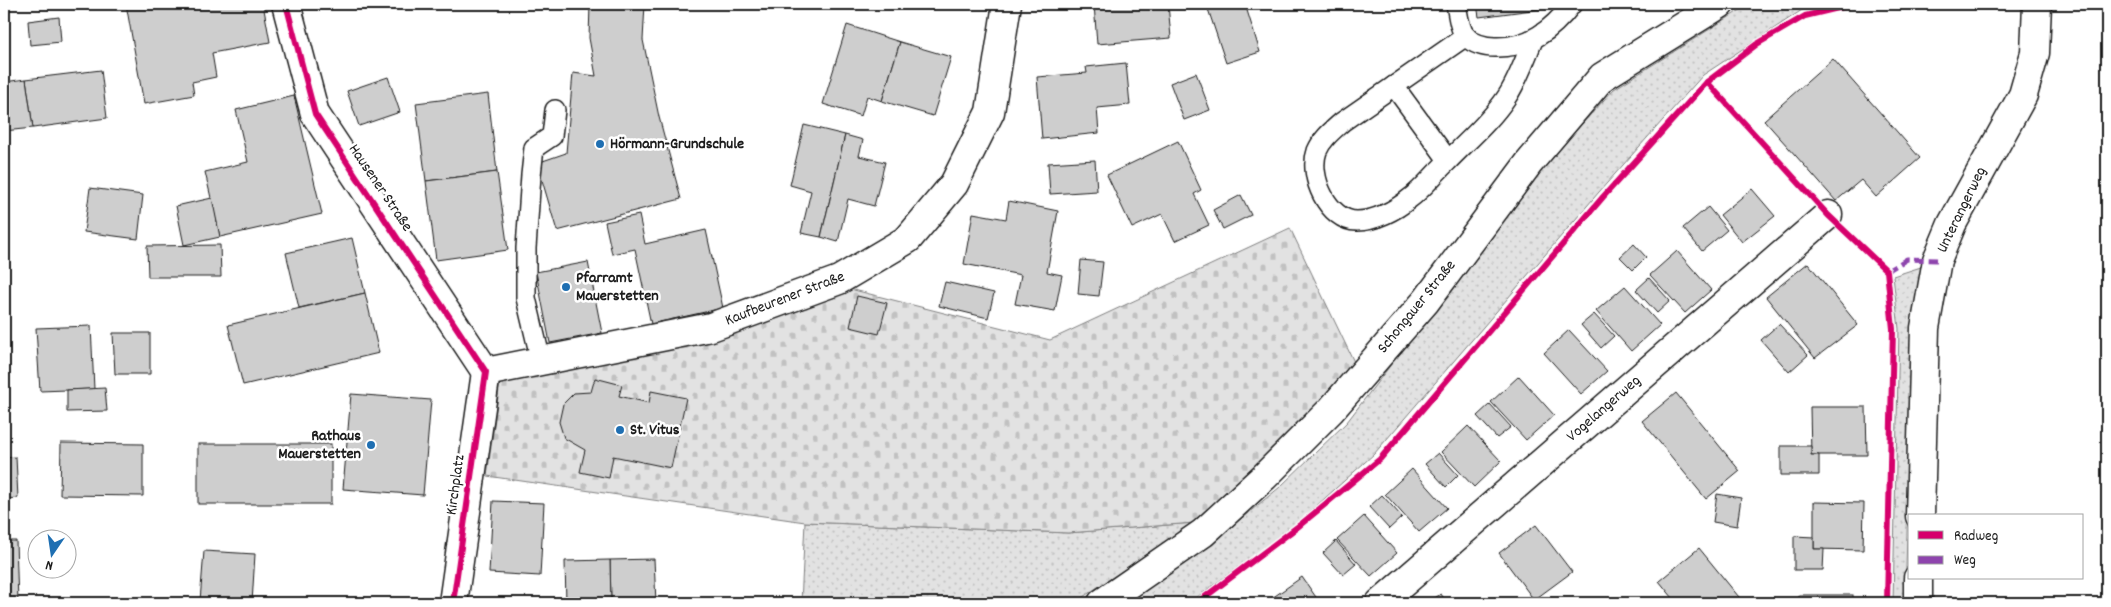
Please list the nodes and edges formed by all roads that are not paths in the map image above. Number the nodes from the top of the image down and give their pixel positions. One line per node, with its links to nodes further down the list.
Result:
1 (286, 4): 14 (street, Hausener Straße)
2 (1007, 4): 13 (street, Kaufbeurener Straße)
3 (1456, 4): 7 (lane)
4 (1572, 4): 8 (lane)
5 (1720, 4): 18 (street, Schongauer Straße)
6 (2037, 4): 15 (street, Unterangerweg)
7 (1466, 36): 8 (lane); 9 (lane)
8 (1533, 40): 11 (lane)
9 (1394, 86): 11 (lane); 11 (lane)
10 (555, 110): 13 (lane)
11 (1448, 160)
12 (1828, 215): 19 (street, Vogelangerweg)
13 (541, 361): 14 (street, Kaufbeurener Straße)
14 (486, 372): 17 (street, Kirchplatz)
15 (1920, 514)
16 (1918, 580): 20 (street)
17 (453, 603)
18 (1102, 603)
19 (1380, 603)
20 (1918, 603)

